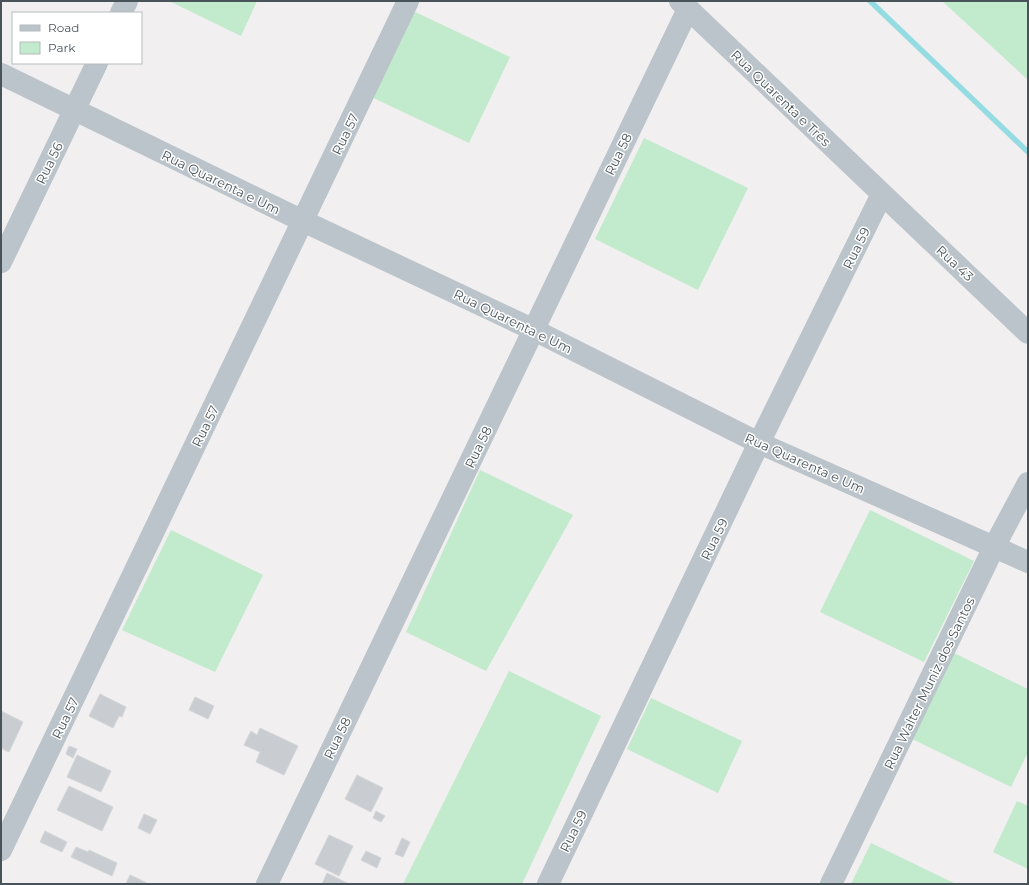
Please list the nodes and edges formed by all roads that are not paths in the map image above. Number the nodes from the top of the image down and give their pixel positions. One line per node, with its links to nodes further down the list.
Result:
1 (127, 1): 4 (street)
2 (408, 1): 9 (street, Rua 57)
3 (684, 5): 8 (street, Rua Quarenta e Três); 11 (street, Rua 58)
4 (122, 12)
5 (97, 64): 7 (street, Rua 56)
6 (1, 74): 7 (street, Rua Quarenta e Um)
7 (74, 111): 9 (street, Rua Quarenta e Um); 10 (street, Rua 56)
8 (882, 194): 12 (street, Rua 43); 13 (street, Rua 59)
9 (303, 221): 11 (street, Rua Quarenta e Um); 17 (street, Rua 57)
10 (1, 262)
11 (534, 330): 13 (street, Rua Quarenta e Um); 18 (street, Rua 58)
12 (1028, 333)
13 (759, 443): 15 (street, Rua Quarenta e Um); 19 (street, Rua 59)
14 (1028, 483): 15 (street, Rua Walter Muniz dos Santos)
15 (994, 547): 16 (street, Rua Quarenta e Um); 20 (street, Rua Walter Muniz dos Santos)
16 (1028, 562)
17 (1, 850)
18 (267, 884)
19 (548, 884)
20 (831, 884)

